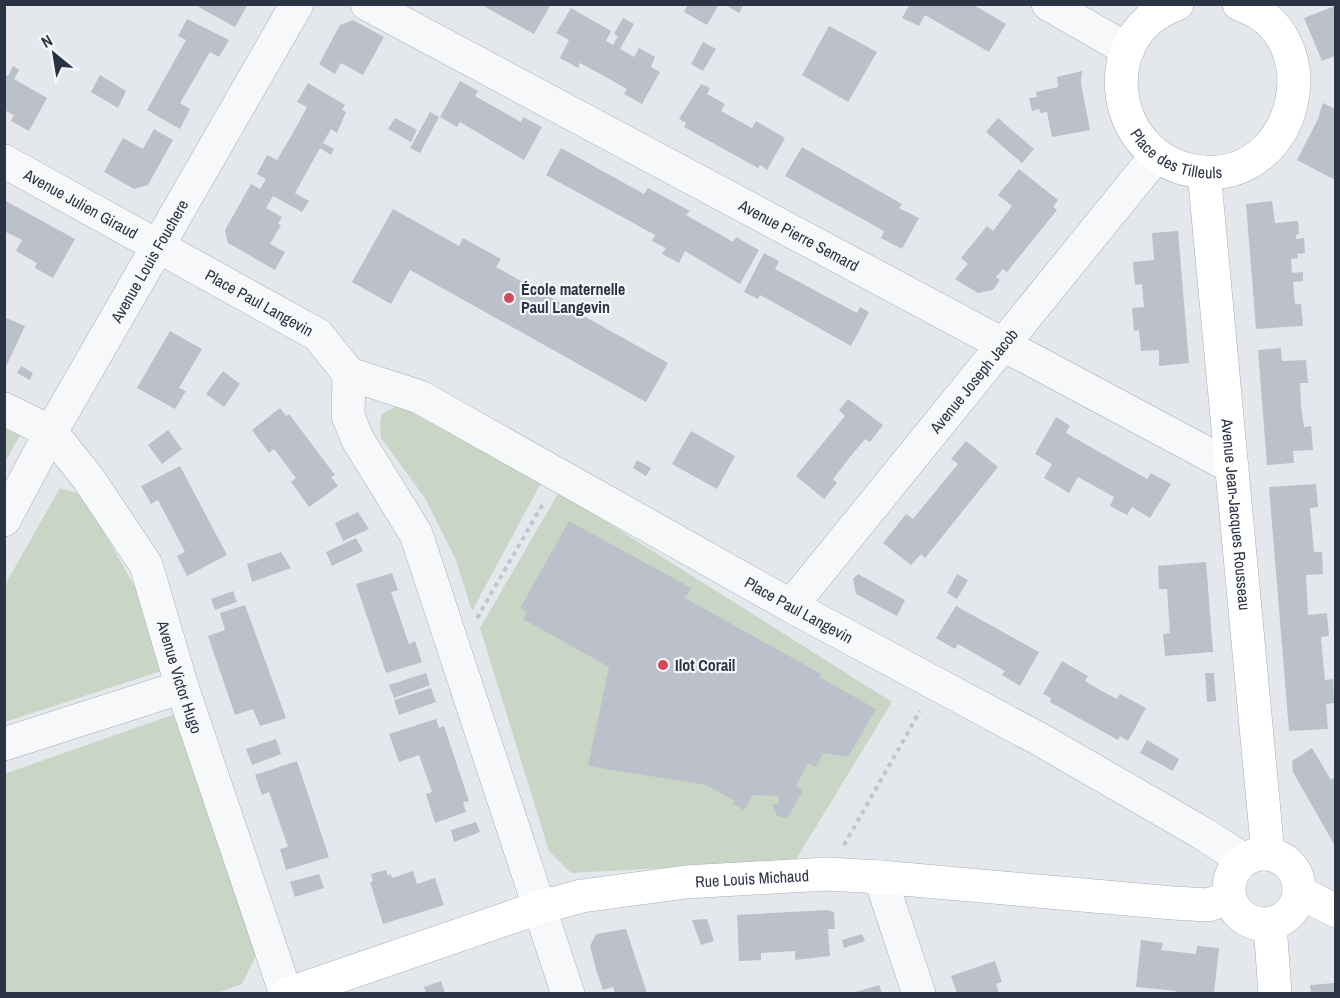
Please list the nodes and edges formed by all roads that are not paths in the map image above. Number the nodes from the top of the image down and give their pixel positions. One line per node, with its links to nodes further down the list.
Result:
1 (297, 4): 10 (street, Avenue Louis Fouchere)
2 (367, 4): 11 (street, Avenue Pierre Semard)
3 (1048, 4): 6 (street)
4 (1178, 4): 6 (street, Place des Tilleuls)
5 (1239, 4): 9 (street, Place des Tilleuls)
6 (1128, 50): 7 (street, Place des Tilleuls)
7 (1156, 156): 9 (street, Place des Tilleuls); 11 (street, Avenue Joseph Jacob)
8 (4, 161): 10 (street, Avenue Julien Giraud)
9 (1204, 172): 15 (street, Avenue Jean-Jacques Rousseau)
10 (159, 246): 12 (street, Place Paul Langevin); 14 (street, Avenue Louis Fouchere)
11 (1004, 346): 15 (street, Avenue Pierre Semard); 17 (street, Avenue Joseph Jacob)
12 (349, 374): 17 (street, Place Paul Langevin); 24 (street)
13 (4, 409): 14 (street, Avenue Victor Hugo)
14 (51, 432): 16 (street, Avenue Louis Fouchere); 18 (street, Avenue Victor Hugo)
15 (1232, 467): 20 (street, Avenue Jean-Jacques Rousseau)
16 (4, 520)
17 (791, 606): 20 (street, Place Paul Langevin)
18 (182, 687): 19 (street); 27 (street, Avenue Victor Hugo)
19 (4, 744)
20 (1256, 857): 22 (street); 23 (street)
21 (880, 877): 23 (street, Rue Louis Michaud); 24 (street, Rue Louis Michaud); 29 (street)
22 (1299, 892): 25 (street); 26 (street)
23 (1230, 898): 26 (street)
24 (541, 907): 27 (street, Rue Louis Michaud); 28 (street)
25 (1335, 911)
26 (1270, 924): 30 (street)
27 (287, 993)
28 (568, 993)
29 (919, 993)
30 (1275, 993)

